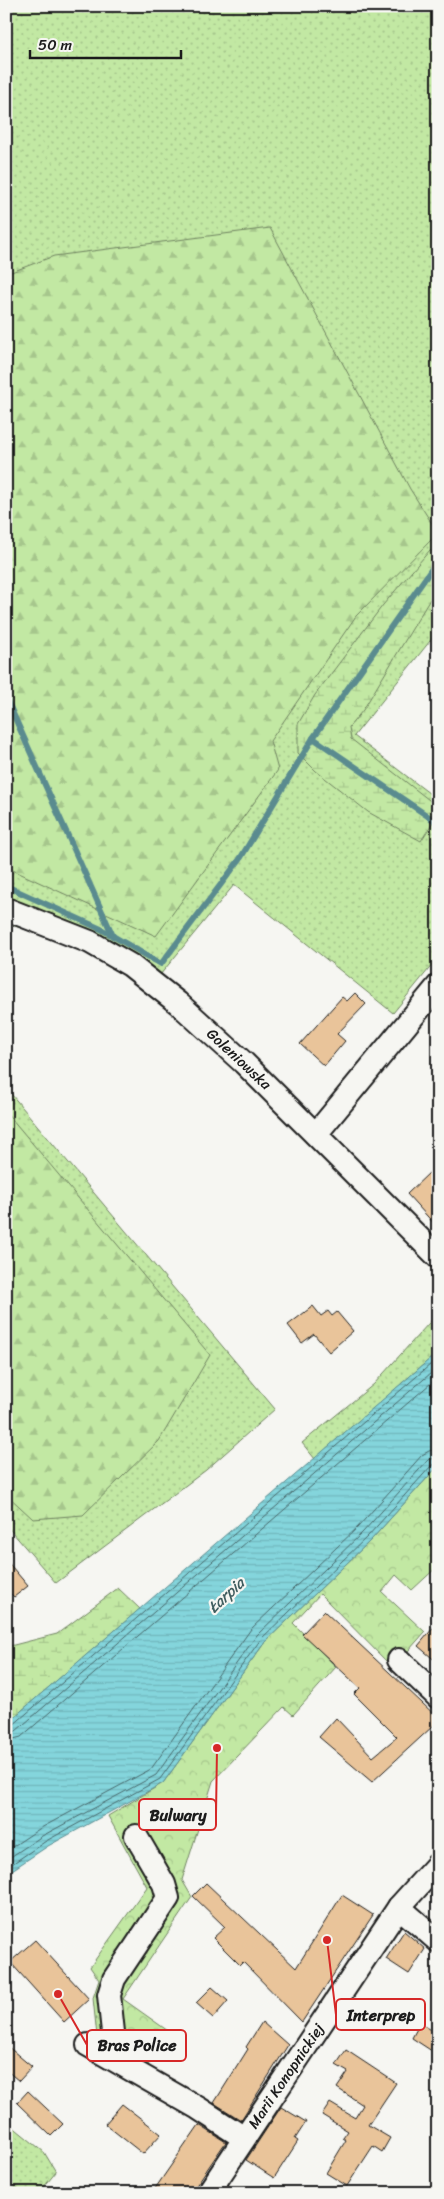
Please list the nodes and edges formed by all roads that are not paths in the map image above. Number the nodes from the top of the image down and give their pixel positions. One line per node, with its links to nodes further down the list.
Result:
1 (6, 908): 3 (street, Goleniowska)
2 (438, 986): 3 (street)
3 (316, 1134): 4 (street, Goleniowska)
4 (438, 1257)
5 (398, 1660): 6 (street)
6 (438, 1697)
7 (136, 1836): 12 (street)
8 (438, 1864): 9 (street, Marii Konopnickiej)
9 (399, 1907): 10 (street); 13 (street, Marii Konopnickiej)
10 (438, 1941)
11 (88, 2045): 12 (street)
12 (116, 2060): 13 (street)
13 (244, 2138): 14 (street, Marii Konopnickiej)
14 (208, 2193)

